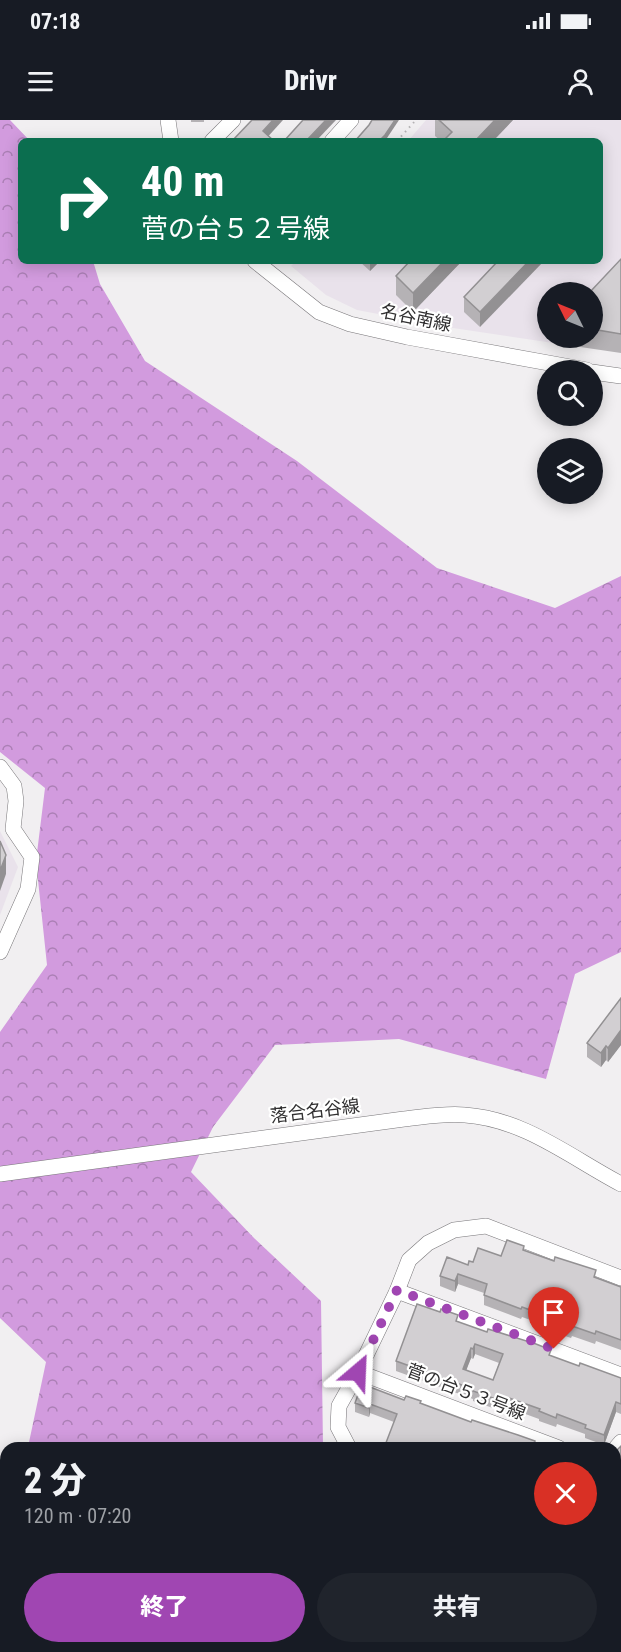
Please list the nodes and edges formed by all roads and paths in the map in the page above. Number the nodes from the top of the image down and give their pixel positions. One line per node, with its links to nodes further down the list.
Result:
1 (168, 120): 5 (street)
2 (233, 120): 6 (street)
3 (351, 120): 7 (street)
4 (416, 120): 8 (path)
5 (171, 138)
6 (215, 138)
7 (335, 138)
8 (400, 138)
9 (259, 264): 10 (street, 名谷南線)
10 (537, 361)
11 (603, 374): 12 (street)
12 (621, 376)
13 (0, 767): 14 (street)
14 (0, 952)
15 (0, 1174): 16 (street, 落合名谷線)
16 (621, 1184)
17 (621, 1278): 18 (street)
18 (397, 1290): 19 (street); 20 (street)
19 (358, 1372): 21 (street); 22 (street, 菅の台５３号線)
20 (621, 1375)
21 (346, 1442)
22 (543, 1442)

